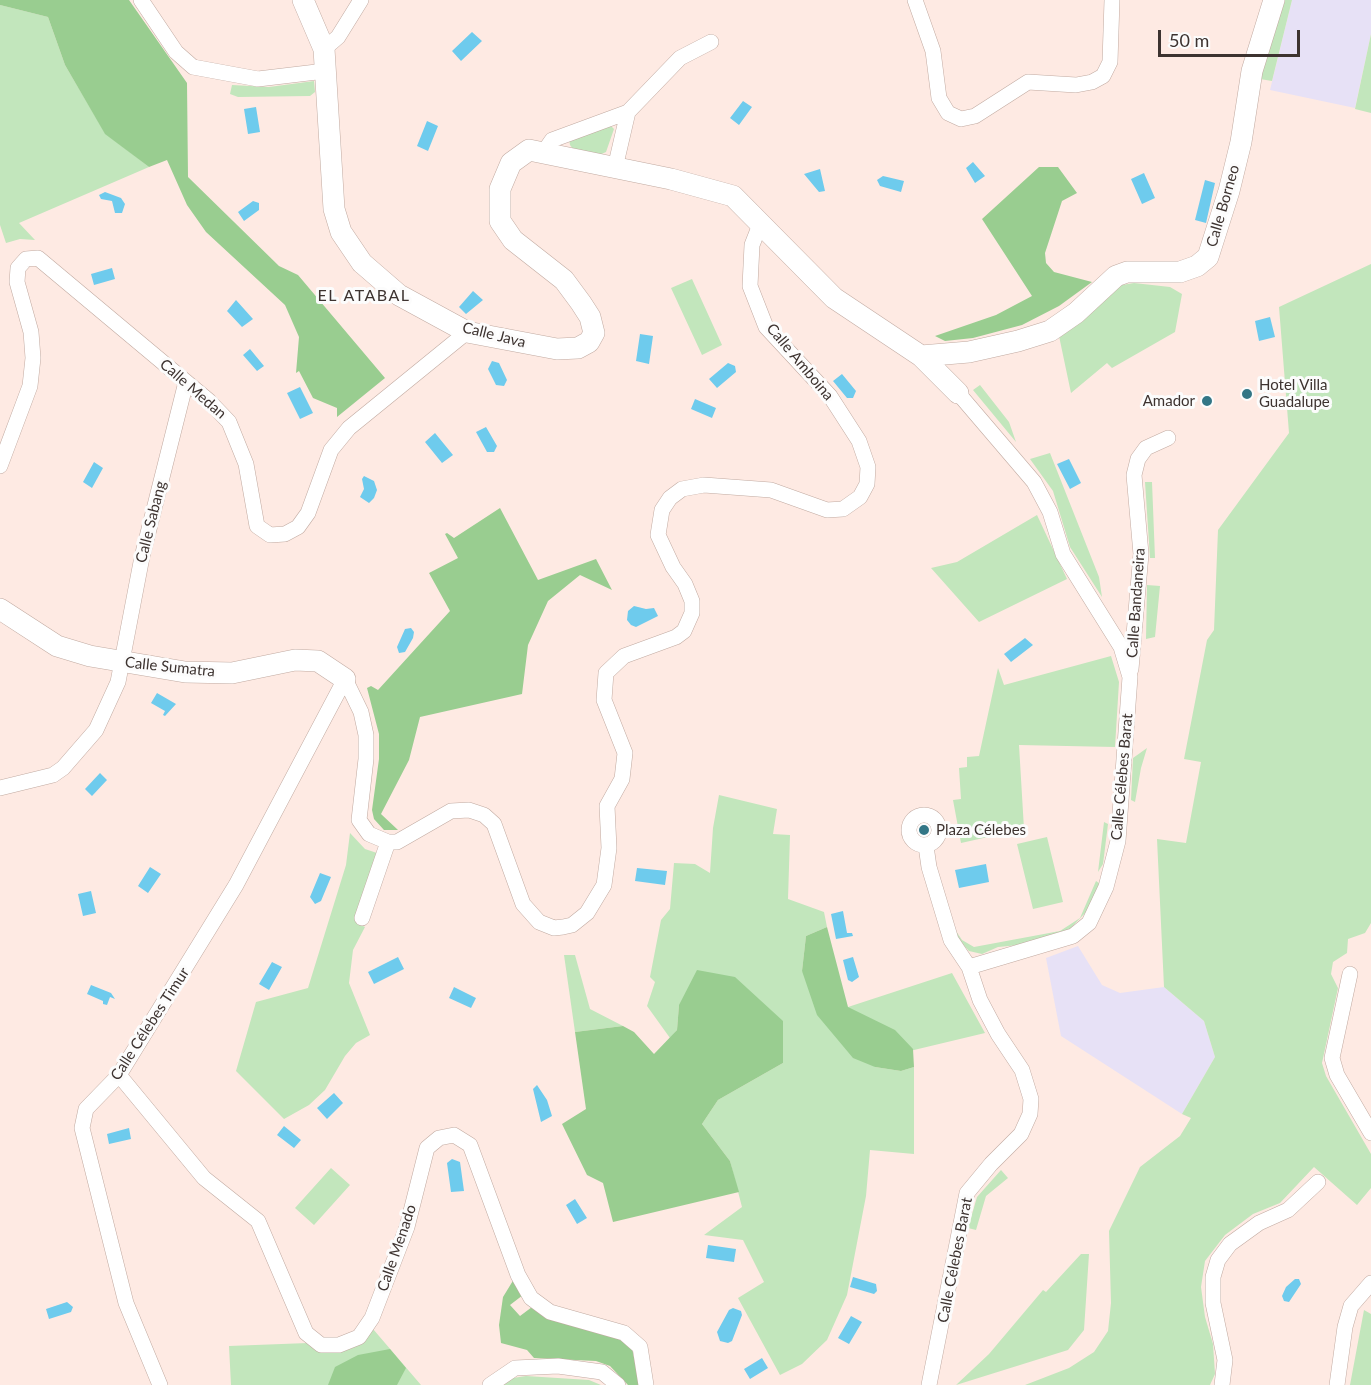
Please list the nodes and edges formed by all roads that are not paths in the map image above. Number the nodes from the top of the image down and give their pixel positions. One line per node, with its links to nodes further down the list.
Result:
1 (141, 0): 9 (street)
2 (303, 0): 8 (street, Calle Java)
3 (361, 0): 8 (street)
4 (915, 0): 5 (street)
5 (1112, 0)
6 (1274, 0): 15 (street, Calle Borneo)
7 (711, 42): 10 (street, Calle Java)
8 (324, 49): 9 (street, Calle Java)
9 (326, 71): 14 (street, Calle Java)
10 (628, 112): 11 (street, Calle Java); 12 (street)
11 (543, 153): 12 (street, Calle Java); 14 (street, Calle Java)
12 (615, 168): 13 (street, Calle Java)
13 (761, 222): 16 (street, Calle Java); 26 (street, Calle Amboina)
14 (467, 332): 17 (street, Calle Medan)
15 (969, 352): 16 (street, Calle Borneo); 18 (street)
16 (921, 356): 18 (street, Calle Célebes Barat)
17 (186, 382): 20 (street, Calle Medan); 22 (street, Calle Sabang)
18 (958, 393): 23 (street, Calle Célebes Barat)
19 (1168, 438): 23 (street, Calle Bandaneira)
20 (0, 466)
21 (0, 609): 22 (street, Calle Sumatra)
22 (123, 663): 24 (street, Calle Sumatra); 25 (street, Calle Sabang)
23 (1130, 677): 29 (street, Calle Célebes Barat)
24 (345, 679): 26 (street); 31 (street, Calle Célebes Timur)
25 (0, 788)
26 (388, 842): 28 (street)
27 (926, 846): 29 (street)
28 (362, 918)
29 (969, 967): 39 (street, Calle Célebes Barat)
30 (1350, 974): 32 (street)
31 (120, 1075): 35 (street, Calle Célebes Timur); 38 (street, Calle Menado)
32 (1371, 1133)
33 (1318, 1182): 40 (street)
34 (1371, 1283): 41 (street)
35 (160, 1385)
36 (490, 1385): 37 (street)
37 (618, 1385)
38 (646, 1385)
39 (929, 1385)
40 (1222, 1385)
41 (1337, 1385)

